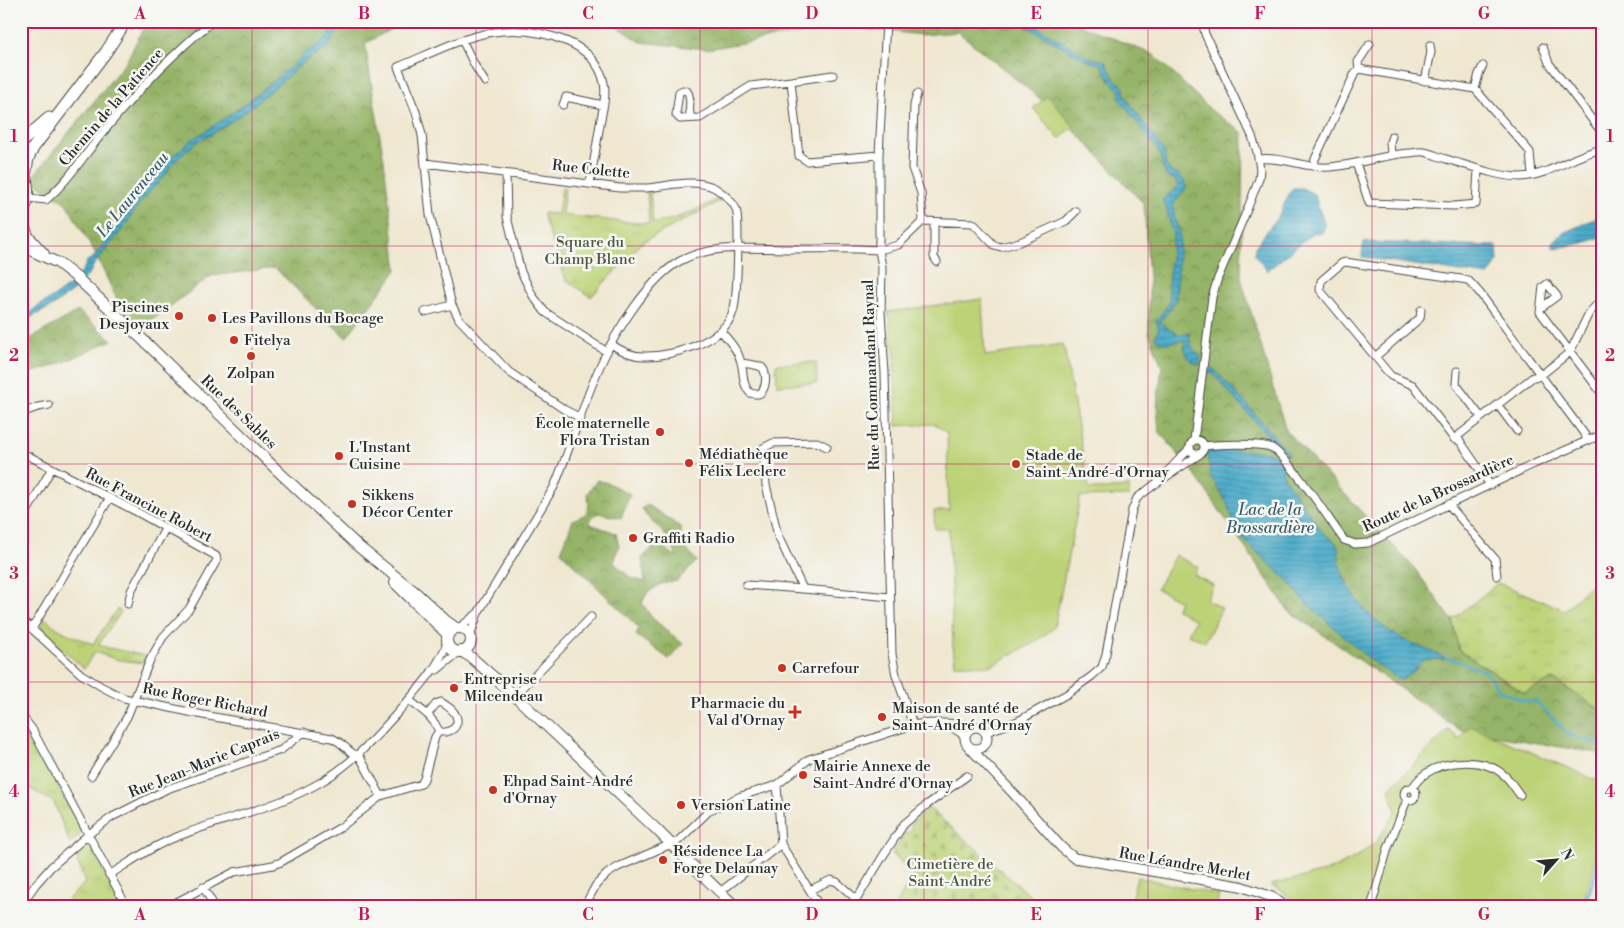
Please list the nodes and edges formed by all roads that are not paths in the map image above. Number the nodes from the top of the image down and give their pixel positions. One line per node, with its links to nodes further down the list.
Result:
1 (126, 21): 16 (main road)
2 (213, 21): 36 (street, Chemin de la Patience)
3 (886, 21): 26 (street, Rue du Commandant Raynal)
4 (1202, 21): 27 (street)
5 (462, 40): 13 (street); 19 (street); 28 (street)
6 (1370, 44): 10 (street)
7 (1430, 45): 12 (street)
8 (1543, 47): 21 (street)
9 (1483, 66): 15 (street)
10 (1359, 69): 12 (street); 30 (street)
11 (833, 75): 14 (street)
12 (1425, 81): 15 (street)
13 (485, 82)
14 (791, 82): 20 (street); 26 (street)
15 (1475, 89): 34 (street)
16 (76, 90): 23 (main road); 32 (main road)
17 (917, 94): 39 (street)
18 (563, 105): 19 (street)
19 (603, 105): 35 (street)
20 (691, 118)
21 (1603, 134)
22 (1392, 136): 25 (street)
23 (21, 142)
24 (1603, 149): 34 (street)
25 (1391, 154): 29 (street); 31 (street)
26 (879, 155): 43 (street, Rue du Commandant Raynal)
27 (1259, 159): 30 (street); 68 (street)
28 (425, 163): 33 (street, Rue Colette); 47 (street)
29 (1356, 163): 30 (street); 31 (street)
30 (1314, 166)
31 (1478, 169): 34 (street)
32 (23, 172): 36 (main road)
33 (506, 174): 35 (street, Rue Colette); 53 (street)
34 (1532, 175)
35 (590, 184): 42 (street, Rue Colette)
36 (28, 198): 38 (main road)
37 (1076, 212): 40 (street)
38 (21, 217): 44 (main road, Rue des Sables)
39 (923, 221): 40 (street); 43 (street)
40 (934, 222): 45 (street)
41 (21, 244): 44 (main road, Rue des Sables)
42 (737, 248): 43 (street); 51 (street, Rue Colette); 52 (street)
43 (879, 250): 85 (street, Rue du Commandant Raynal)
44 (46, 257): 91 (main road, Rue des Sables)
45 (937, 262)
46 (1603, 298): 54 (street)
47 (452, 305): 50 (street); 64 (street)
48 (1541, 308): 54 (street)
49 (1421, 310): 55 (street)
50 (424, 312)
51 (721, 331): 52 (street); 56 (street)
52 (611, 344): 53 (street)
53 (607, 352): 64 (street)
54 (1570, 352): 58 (street); 59 (street)
55 (1375, 357): 58 (street); 67 (street)
56 (741, 363): 56 (street)
57 (1457, 371): 63 (street)
58 (1540, 376): 60 (street); 69 (street)
59 (1603, 395)
60 (1497, 404): 63 (street); 65 (street)
61 (49, 405): 62 (street)
62 (21, 413)
63 (1481, 417): 67 (street)
64 (581, 418): 87 (street)
65 (1517, 431)
66 (1603, 434): 69 (street, Route de la Brossardière)
67 (1454, 439): 77 (street)
68 (1194, 440): 70 (street); 72 (street)
69 (1587, 441): 77 (street, Route de la Brossardière)
70 (1205, 446): 74 (street); 79 (street, Route de la Brossardière)
71 (826, 447): 84 (street)
72 (1190, 448): 74 (street); 76 (street)
73 (21, 452): 75 (street, Rue Francine Robert)
74 (1200, 454): 76 (street)
75 (52, 468): 78 (street, Rue Francine Robert); 80 (street)
76 (1154, 485): 105 (street)
77 (1490, 485): 79 (street, Route de la Brossardière)
78 (109, 499): 81 (street, Rue Francine Robert); 90 (street)
79 (1448, 504): 82 (street)
80 (21, 522)
81 (166, 529): 86 (street); 96 (street, Rue Francine Robert)
82 (1497, 576)
83 (746, 585): 84 (street)
84 (803, 589): 85 (street)
85 (890, 597): 101 (street, Rue du Commandant Raynal)
86 (128, 604)
87 (478, 613): 91 (street); 92 (street)
88 (591, 617): 95 (street)
89 (21, 619): 90 (street, Rue Roger Richard)
90 (32, 629): 96 (street, Rue Roger Richard)
91 (452, 633): 92 (main road); 93 (main road); 94 (street)
92 (470, 639): 93 (main road); 95 (main road)
93 (460, 651): 94 (street); 95 (main road)
94 (430, 675): 97 (street)
95 (515, 696): 117 (main road)
96 (134, 700): 104 (street, Rue Roger Richard); 111 (street)
97 (409, 700): 98 (street); 109 (street)
98 (428, 714): 103 (street); 103 (street)
99 (21, 715): 116 (street)
100 (947, 724): 101 (street); 102 (street); 106 (street)
101 (912, 725): 113 (street)
102 (973, 727): 105 (street); 106 (street)
103 (440, 731): 115 (street)
104 (304, 732): 109 (street, Rue Roger Richard); 116 (street, Rue Jean-Marie Caprais)
105 (986, 732): 107 (street)
106 (965, 736): 108 (street)
107 (986, 744): 108 (street); 110 (street)
108 (970, 748): 110 (street)
109 (357, 755): 115 (street, Rue Roger Richard); 119 (street)
110 (991, 769): 132 (street, Rue Léandre Merlet)
111 (91, 776)
112 (966, 776): 123 (street)
113 (776, 785): 117 (street); 118 (street)
114 (1520, 795): 133 (street)
115 (381, 796): 120 (street)
116 (89, 834): 119 (street); 124 (street, Rue Jean-Marie Caprais)
117 (671, 843): 122 (main road); 128 (street)
118 (781, 844): 121 (street); 122 (street)
119 (109, 874): 125 (street)
120 (203, 887): 126 (street); 127 (street)
121 (810, 890): 123 (street); 130 (street)
122 (720, 892): 129 (main road)
123 (856, 899): 131 (street)
124 (21, 906)
125 (127, 907)
126 (167, 907)
127 (214, 907)
128 (584, 907)
129 (736, 907)
130 (820, 907)
131 (852, 907)
132 (1286, 907)
133 (1371, 907)

